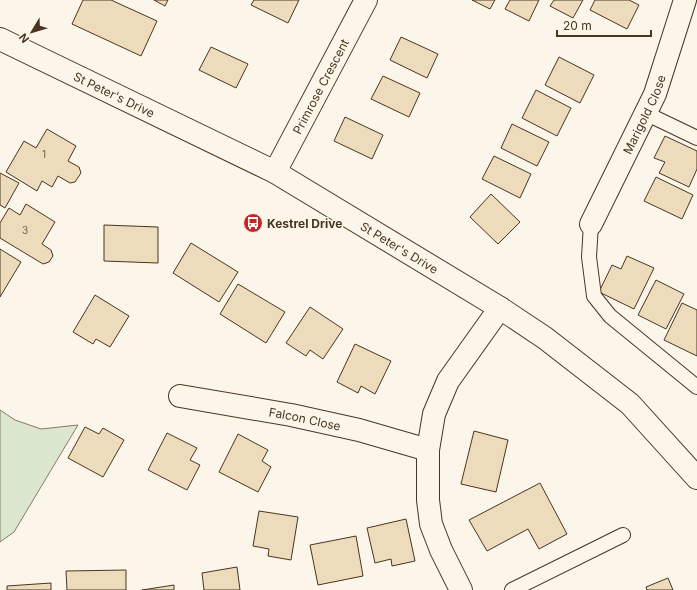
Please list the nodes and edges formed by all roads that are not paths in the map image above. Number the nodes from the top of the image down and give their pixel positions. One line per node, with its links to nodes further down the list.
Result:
1 (366, 0): 6 (street, Primrose Crescent)
2 (685, 0): 4 (street, Marigold Close)
3 (0, 39): 6 (street, St Peter's Drive)
4 (645, 113): 5 (lane); 7 (street, Marigold Close)
5 (697, 138)
6 (275, 172): 8 (street, St Peter's Drive)
7 (591, 224): 9 (lane)
8 (500, 308): 11 (street); 12 (street, St Peter's Drive)
9 (697, 387)
10 (180, 396): 11 (street, Falcon Close)
11 (428, 450): 14 (street)
12 (697, 478)
13 (623, 535): 15 (lane)
14 (461, 590)
15 (512, 590)

